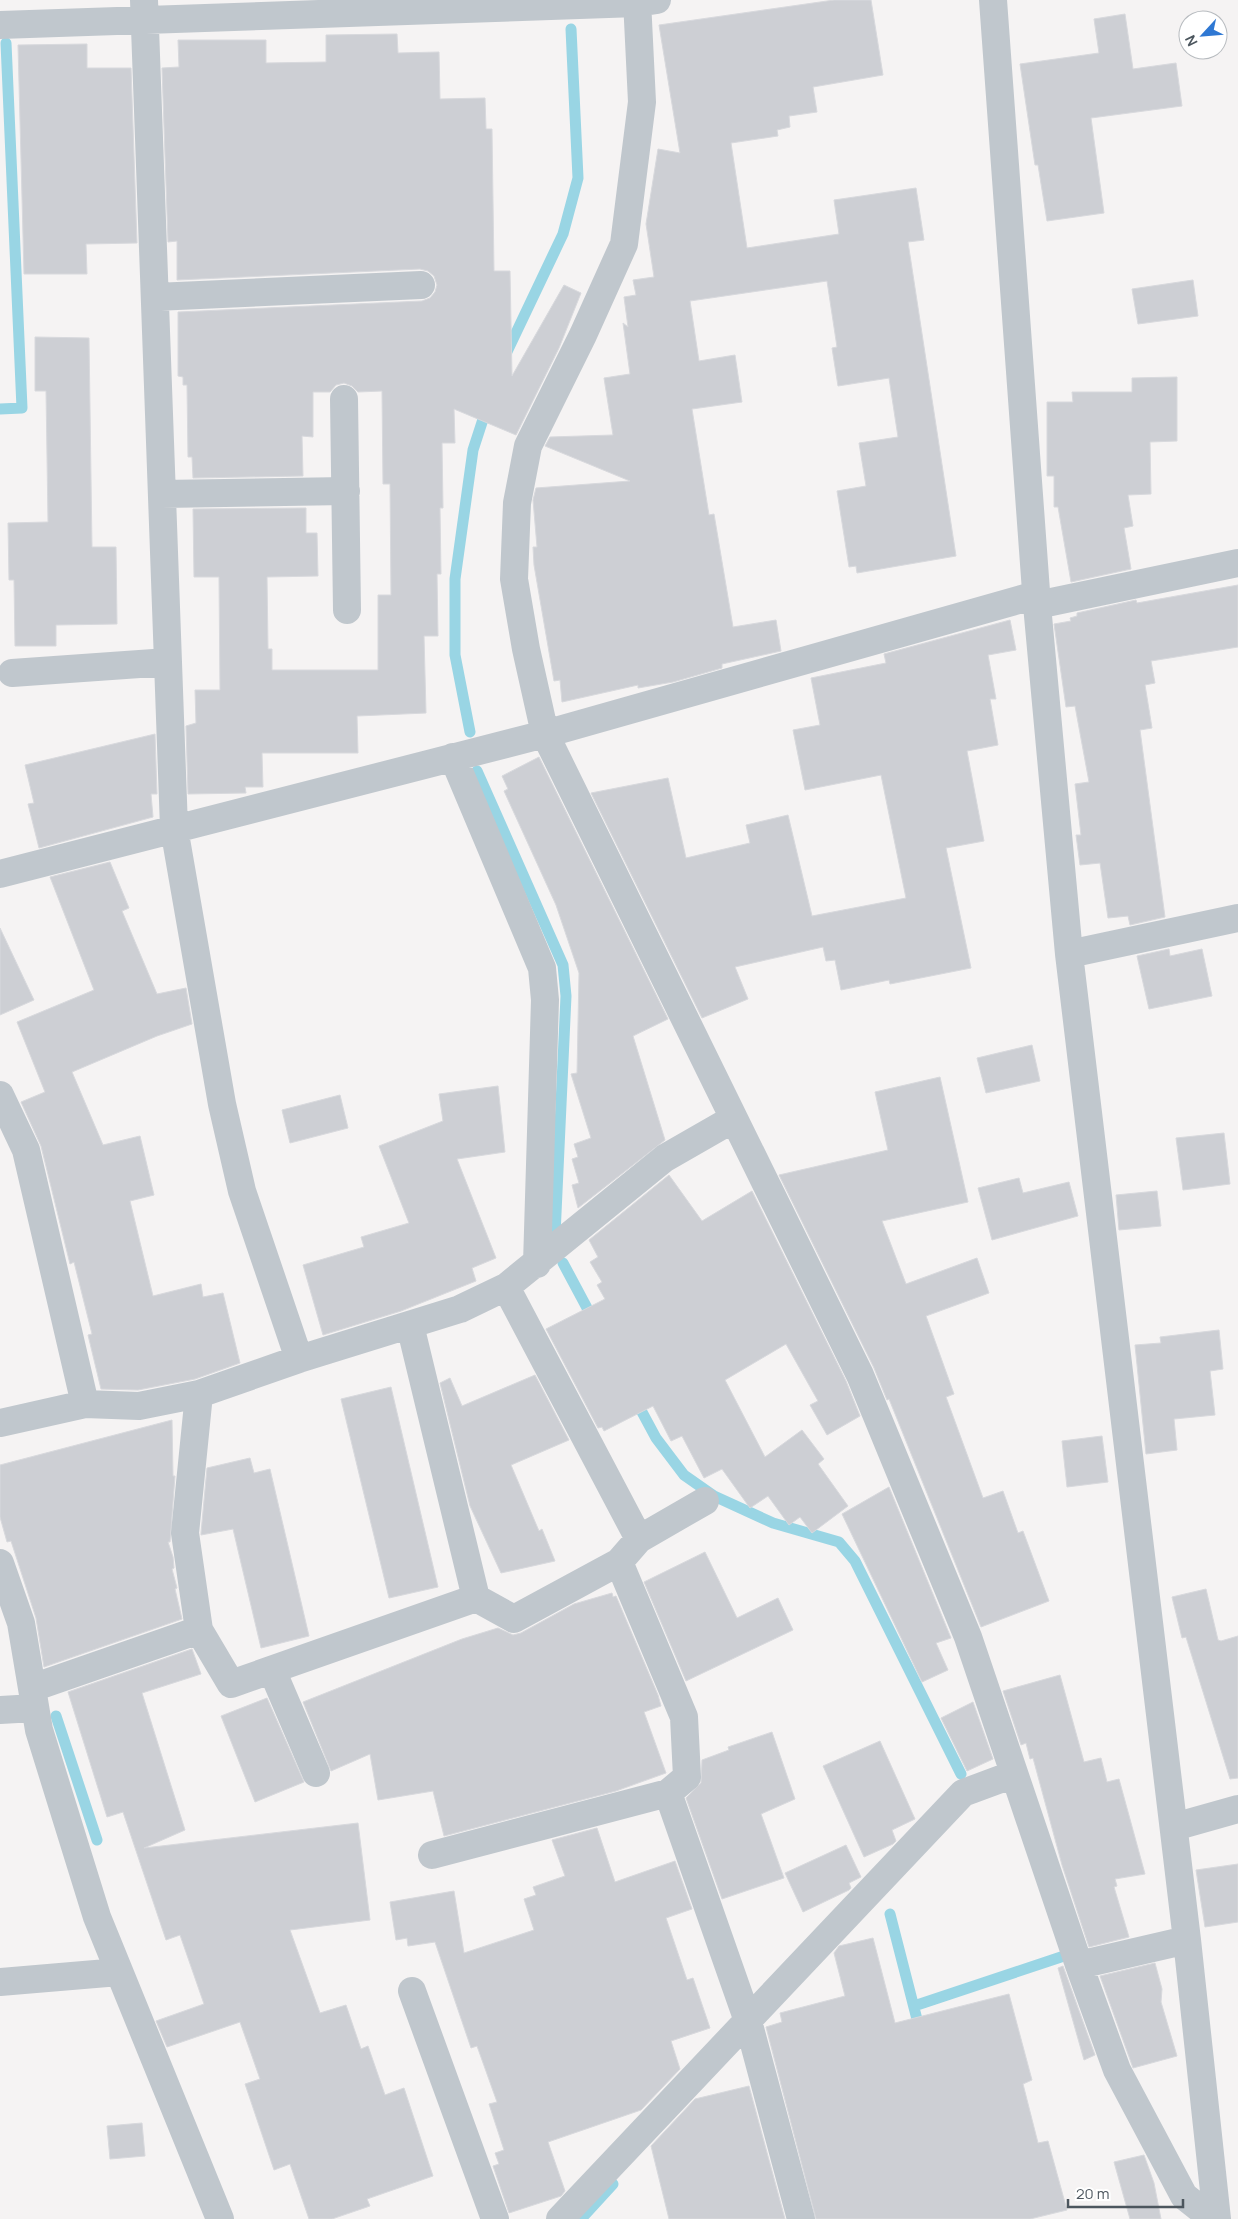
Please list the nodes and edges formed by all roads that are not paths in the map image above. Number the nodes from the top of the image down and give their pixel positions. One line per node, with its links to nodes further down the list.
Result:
1 (993, 0): 12 (street)
2 (643, 1): 3 (street); 16 (street)
3 (550, 3): 4 (street)
4 (145, 10): 5 (street); 7 (street)
5 (0, 25)
6 (420, 285): 7 (street)
7 (155, 297): 10 (street)
8 (344, 399): 9 (street)
9 (346, 491): 10 (street); 13 (street)
10 (162, 494): 14 (street)
11 (1238, 563): 12 (street)
12 (1037, 600): 16 (street); 21 (street)
13 (347, 610)
14 (168, 662): 15 (street); 18 (street)
15 (12, 673)
16 (545, 734): 17 (street); 23 (street)
17 (453, 757): 18 (street); 24 (street)
18 (174, 828): 19 (street); 27 (street)
19 (0, 874)
20 (1238, 918): 21 (street)
21 (1068, 954): 44 (street)
22 (0, 1095): 29 (street)
23 (733, 1119): 24 (street); 41 (street)
24 (537, 1264): 25 (street)
25 (506, 1287): 26 (street); 32 (street)
26 (410, 1326): 27 (street); 35 (street)
27 (299, 1358): 28 (street)
28 (198, 1394): 29 (street); 36 (street)
29 (85, 1404): 30 (street)
30 (0, 1423)
31 (705, 1501): 32 (street)
32 (639, 1539): 33 (street)
33 (619, 1562): 35 (street); 42 (street)
34 (0, 1563): 38 (street)
35 (476, 1598): 37 (street)
36 (199, 1630): 37 (street); 38 (street)
37 (272, 1670): 40 (street)
38 (34, 1698): 39 (street); 48 (street)
39 (0, 1710)
40 (316, 1773)
41 (1014, 1774): 47 (street); 51 (street)
42 (668, 1793): 45 (street); 51 (street)
43 (1238, 1808): 44 (street)
44 (1174, 1827): 46 (street)
45 (432, 1855)
46 (1187, 1940): 47 (street); 57 (street)
47 (1079, 1965): 56 (street)
48 (119, 1972): 49 (street); 52 (street)
49 (0, 1982)
50 (412, 1991): 53 (street)
51 (748, 2021): 54 (street); 55 (street)
52 (220, 2219)
53 (495, 2219)
54 (560, 2219)
55 (800, 2219)
56 (1212, 2219)
57 (1218, 2219)

